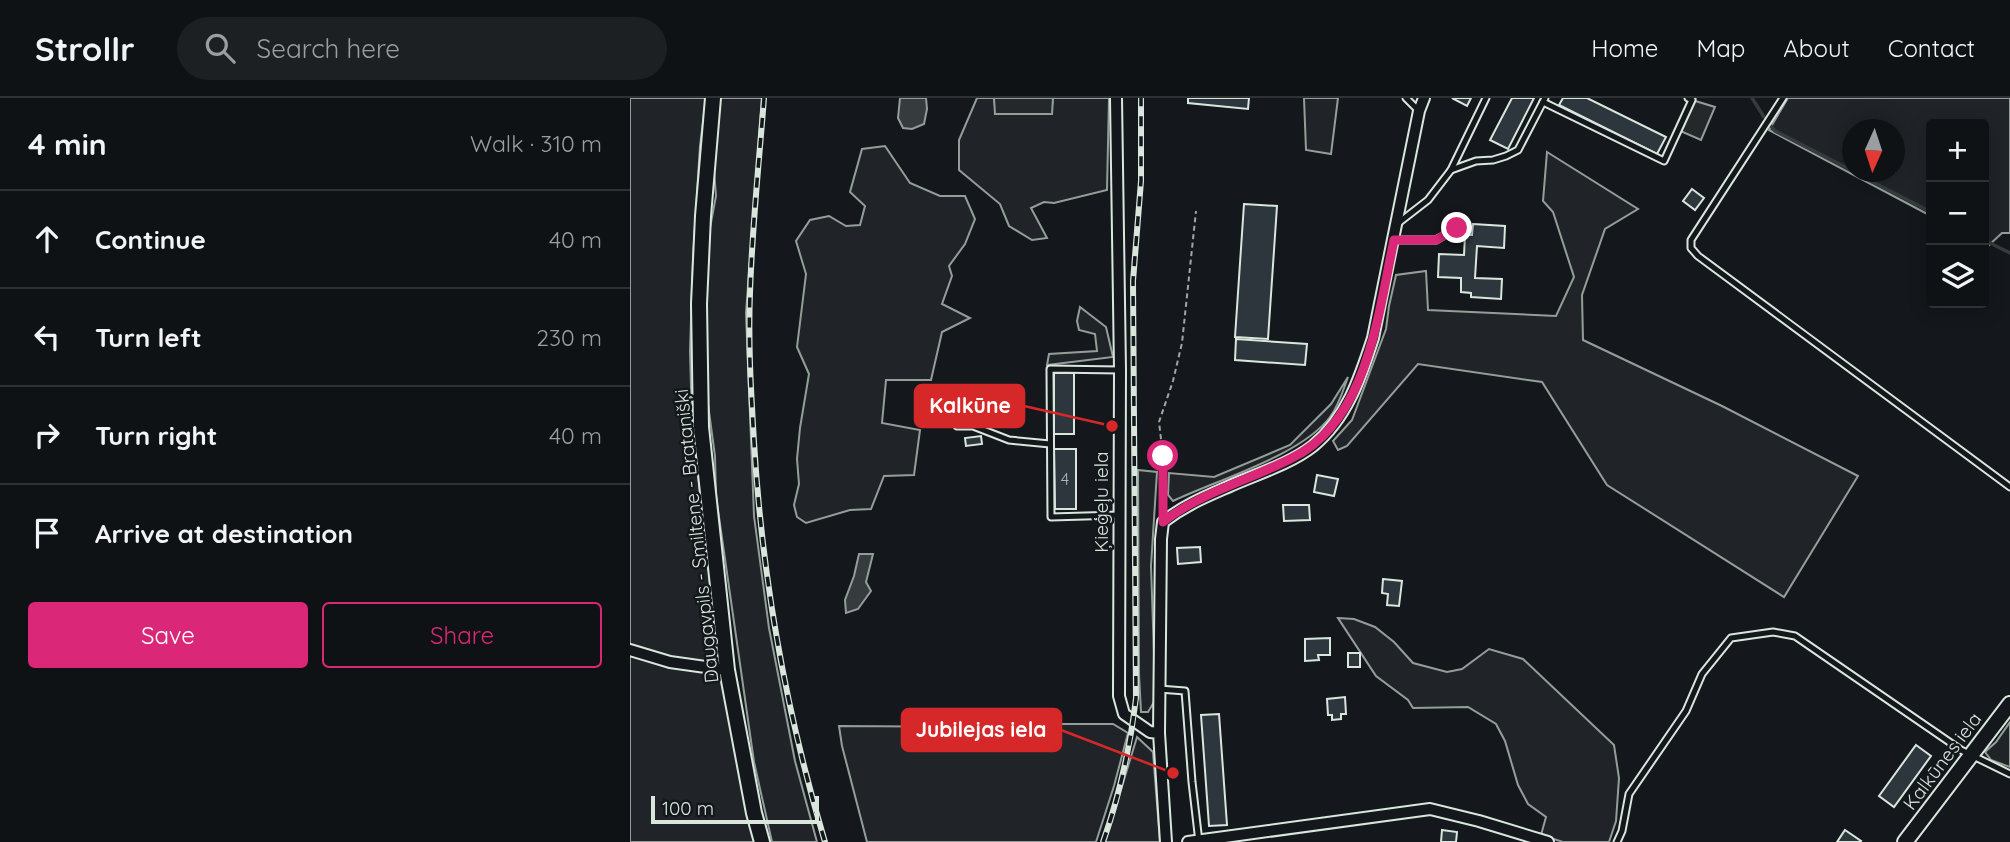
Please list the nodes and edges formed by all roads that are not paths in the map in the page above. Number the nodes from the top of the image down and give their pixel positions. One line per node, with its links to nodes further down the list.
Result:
1 (713, 98): 20 (main road, Daugavpils - Smiltene - Bratanišķi)
2 (1116, 98): 14 (street, Ķieģeļu iela)
3 (1406, 98): 9 (lane)
4 (1424, 98): 9 (street)
5 (1486, 98): 10 (lane)
6 (1688, 98): 8 (lane)
7 (1783, 98): 17 (lane)
8 (1544, 100): 10 (lane)
9 (1419, 111): 11 (street)
10 (1451, 170): 11 (lane)
11 (1397, 224): 13 (street)
12 (1457, 228): 13 (lane)
13 (1394, 240): 21 (street)
14 (1119, 370): 16 (lane); 18 (street, Ķieģeļu iela)
15 (957, 426): 16 (lane)
16 (1050, 444): 18 (lane)
17 (2010, 487)
18 (1119, 515): 23 (street, Ķieģeļu iela)
19 (630, 650): 20 (street)
20 (727, 670): 26 (main road, Daugavpils - Smiltene - Bratanišķi)
21 (1159, 689): 23 (street); 28 (lane)
22 (2010, 704): 24 (main road, Kalkūnes iela)
23 (1159, 733): 27 (street)
24 (1971, 756): 25 (lane); 30 (lane); 31 (main road, Kalkūnes iela)
25 (2010, 774)
26 (762, 842)
27 (1166, 842)
28 (1195, 842): 29 (street)
29 (1548, 842)
30 (1618, 842)
31 (1905, 842)

